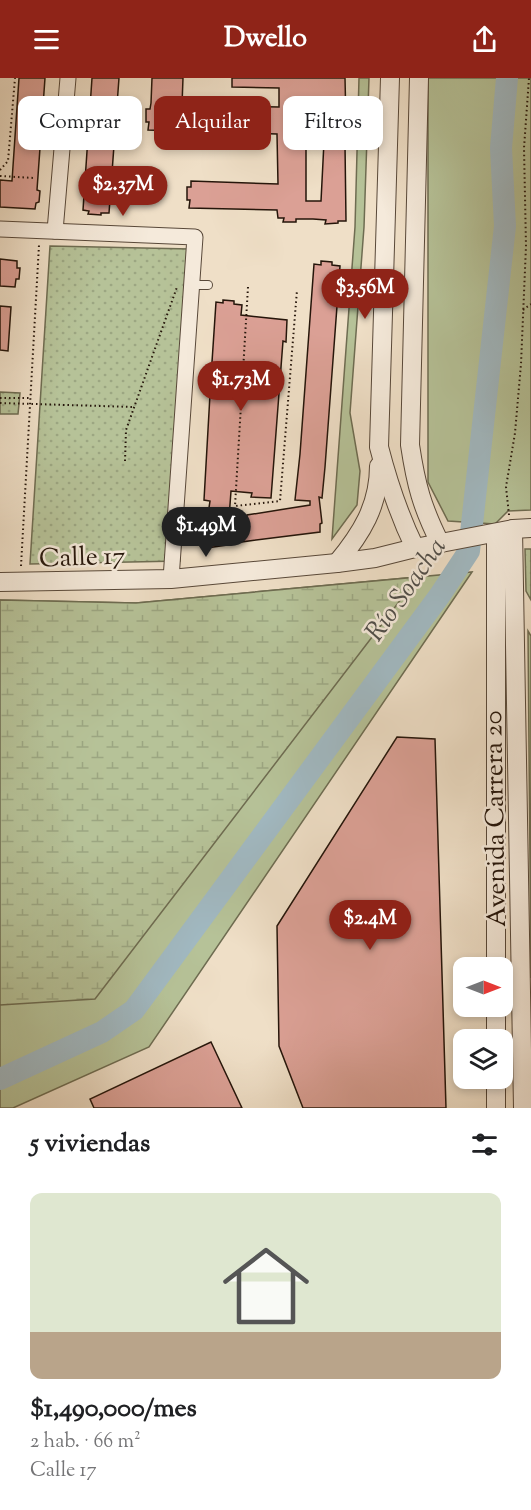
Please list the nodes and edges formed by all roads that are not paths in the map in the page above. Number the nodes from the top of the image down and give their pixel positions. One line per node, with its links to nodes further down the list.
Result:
1 (68, 78): 5 (street)
2 (390, 78): 8 (street)
3 (419, 78): 10 (street)
4 (0, 229): 5 (street)
5 (48, 231): 6 (street)
6 (185, 284): 7 (lane); 13 (street)
7 (208, 285)
8 (379, 447): 11 (street); 12 (street)
9 (506, 531): 10 (street, Calle 17); 15 (street, Avenida Carrera 20); 16 (street, Avenida Carrera 20)
10 (440, 543): 11 (street, Calle 17)
11 (415, 548): 12 (street, Calle 17)
12 (337, 563): 13 (street, Calle 17)
13 (171, 579): 14 (street, Calle 17)
14 (0, 582)
15 (496, 957)
16 (527, 1059): 19 (street, Avenida Carrera 20)
17 (496, 1089): 18 (street)
18 (496, 1108)
19 (523, 1108)

